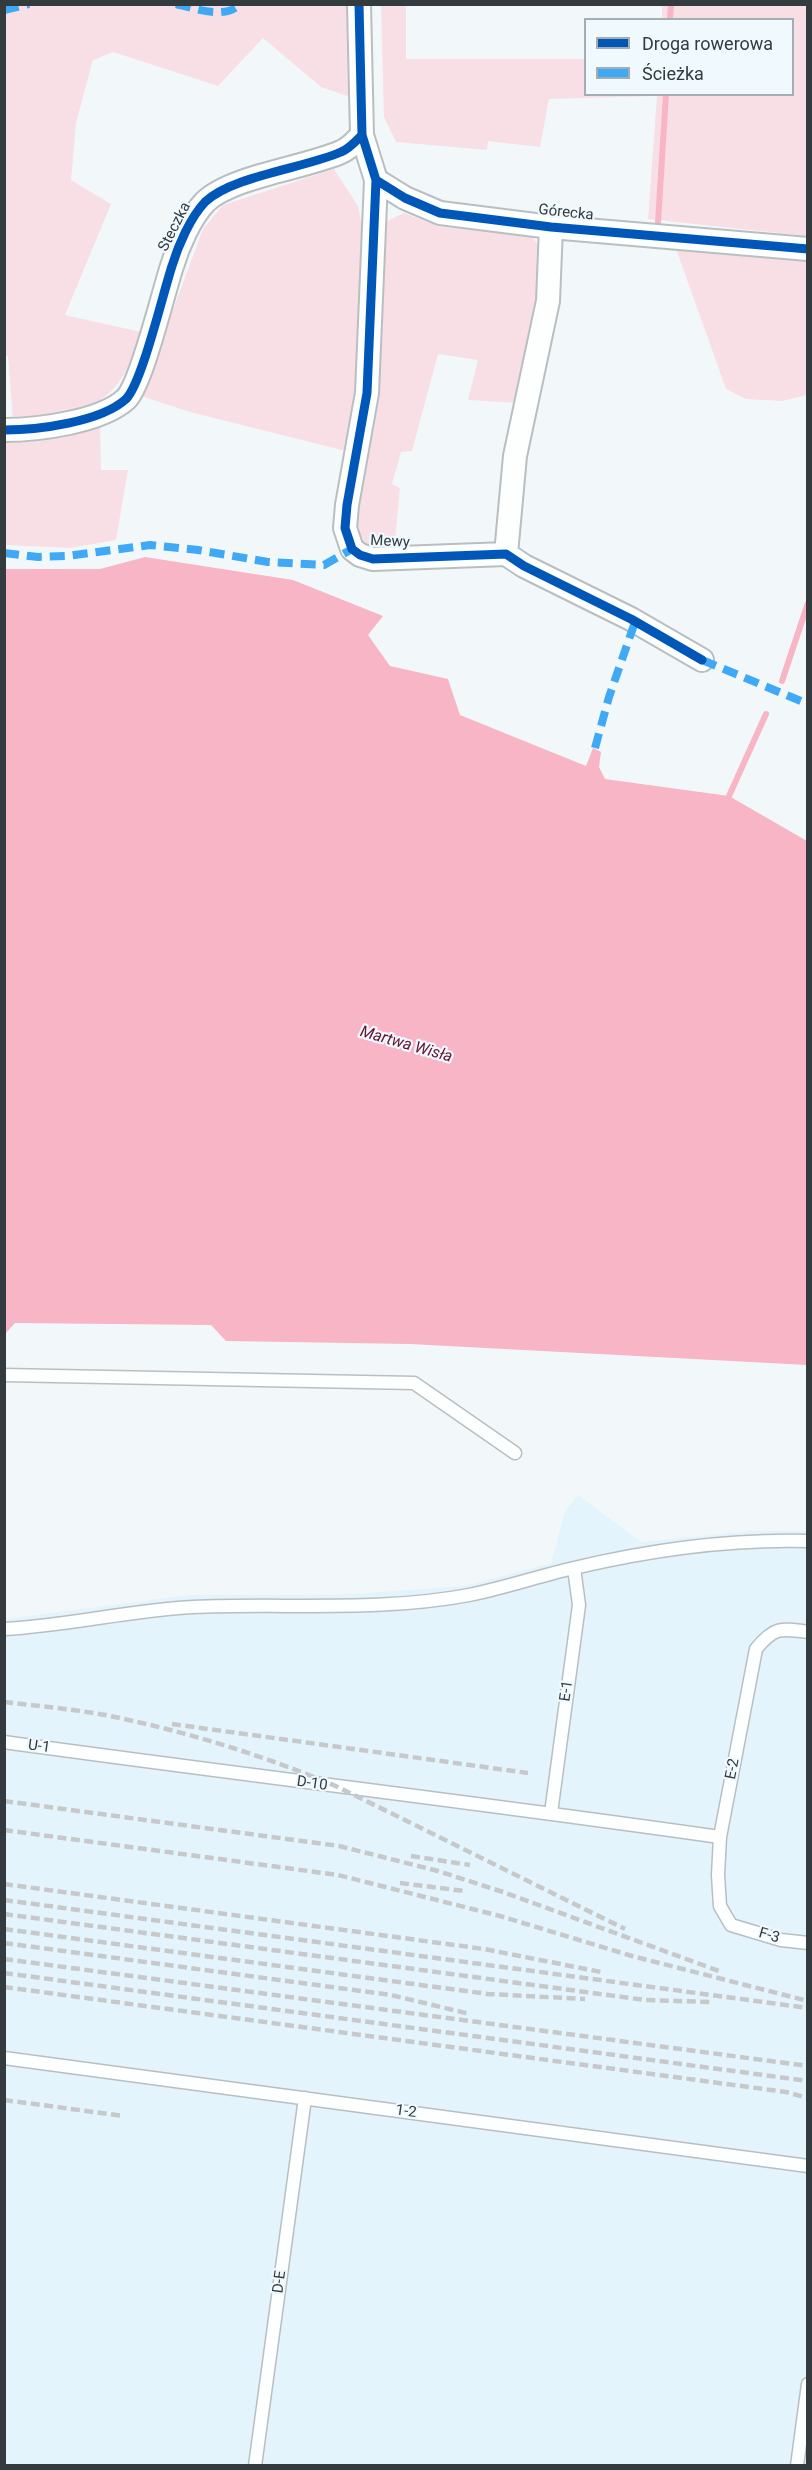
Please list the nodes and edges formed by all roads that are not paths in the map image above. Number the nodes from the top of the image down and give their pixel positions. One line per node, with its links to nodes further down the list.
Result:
1 (359, 4): 2 (street)
2 (362, 135): 3 (street); 6 (street, Steczka)
3 (376, 180): 4 (street, Górecka); 7 (street, Mewy)
4 (551, 227): 5 (street, Górecka); 7 (street, Górecka)
5 (807, 249)
6 (4, 430)
7 (506, 554): 8 (street)
8 (702, 660)
9 (4, 1375): 10 (lane)
10 (515, 1454)
11 (807, 1541): 12 (lane)
12 (574, 1568): 13 (lane); 17 (lane, E-1)
13 (4, 1629)
14 (807, 1632): 18 (lane, E-2)
15 (4, 1742): 16 (lane, U-1)
16 (73, 1752): 17 (lane, D-10)
17 (551, 1813): 18 (lane, D-10)
18 (720, 1838): 19 (lane, E-2)
19 (731, 1924): 20 (lane, F-3)
20 (807, 1943)
21 (4, 2058): 22 (lane, 1-2)
22 (305, 2098): 23 (lane, 1-2); 25 (lane, D-E)
23 (807, 2166)
24 (807, 2384): 26 (lane)
25 (255, 2466)
26 (796, 2466)

